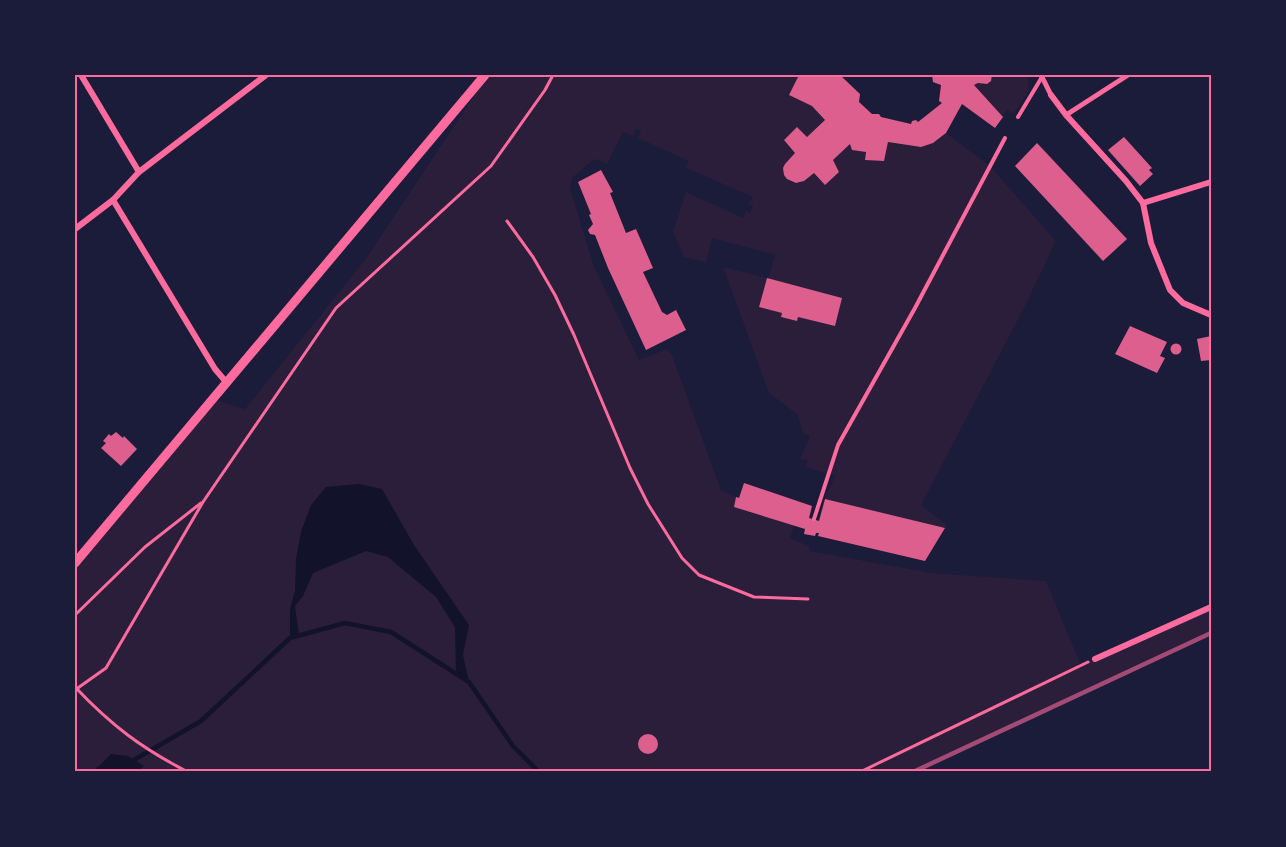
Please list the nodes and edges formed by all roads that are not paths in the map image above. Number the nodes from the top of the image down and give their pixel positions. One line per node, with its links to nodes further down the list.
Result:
1 (81, 75): 10 (street)
2 (266, 75): 10 (street)
3 (485, 75): 16 (street)
4 (1128, 75): 7 (street)
5 (1041, 76): 6 (street); 8 (lane)
6 (1051, 95): 7 (street)
7 (1066, 115): 13 (street)
8 (1018, 117)
9 (1005, 138): 17 (lane)
10 (139, 172): 12 (street)
11 (1211, 182): 13 (street)
12 (114, 200): 14 (street); 16 (street)
13 (1143, 203): 15 (street)
14 (75, 229)
15 (1211, 315)
16 (227, 382): 18 (street)
17 (814, 519)
18 (75, 563)
19 (1211, 607): 20 (street)
20 (1095, 659)

